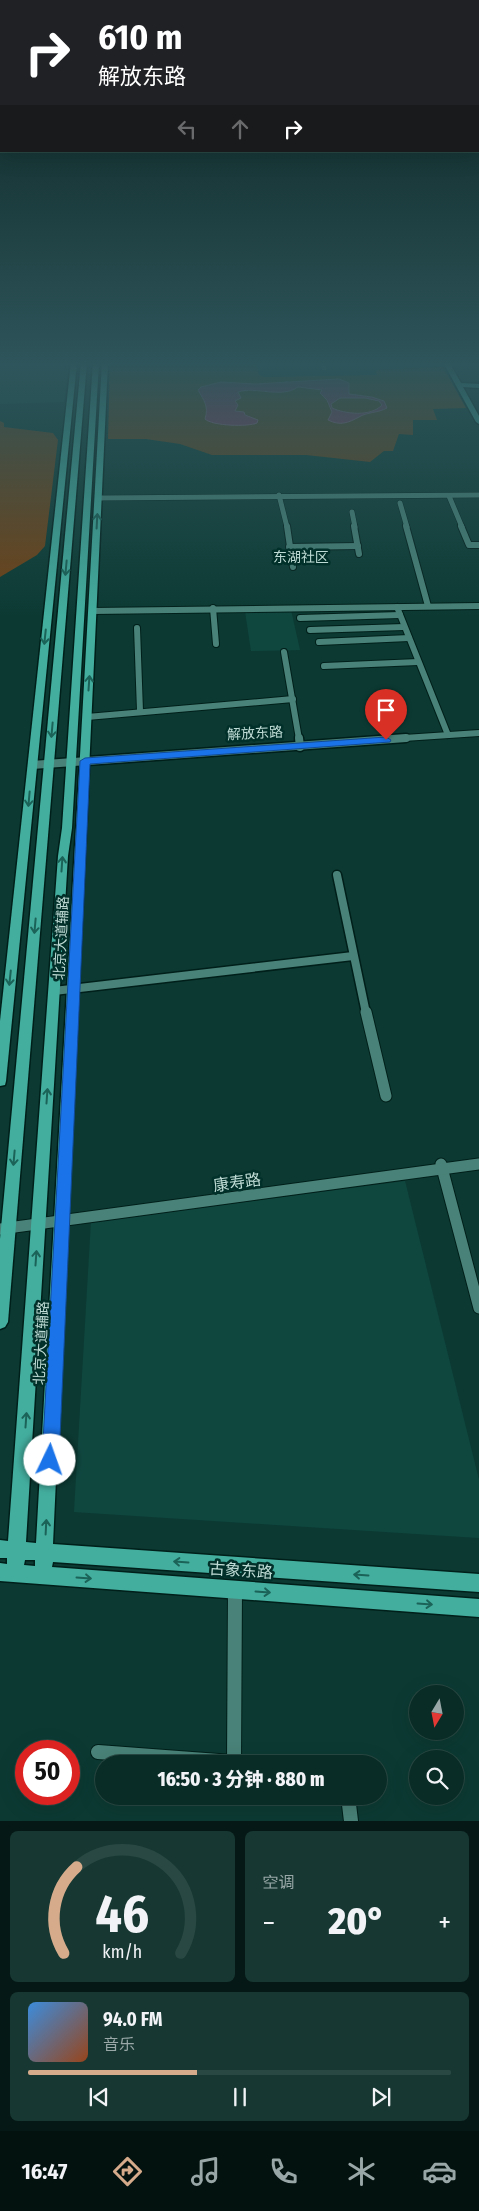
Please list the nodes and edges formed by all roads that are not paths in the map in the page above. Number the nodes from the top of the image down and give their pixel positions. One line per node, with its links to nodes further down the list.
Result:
1 (65, 447): 41 (main road, one-way to 41)
2 (77, 447): 40 (main road, one-way to 40)
3 (91, 447): 39 (main road)
4 (101, 447): 8 (main road, 北京大道辅路)
5 (279, 495): 7 (street); 8 (street); 13 (street)
6 (479, 495): 7 (street)
7 (449, 496): 11 (street)
8 (98, 498): 20 (main road, 北京大道辅路, one-way to 8)
9 (400, 503): 17 (street)
10 (352, 512): 12 (street)
11 (479, 545)
12 (358, 546): 13 (street); 14 (street)
13 (289, 547): 15 (street)
14 (359, 554)
15 (292, 567)
16 (397, 606): 17 (street); 19 (street); 21 (street)
17 (428, 606): 18 (street)
18 (479, 606)
19 (213, 608): 20 (street); 28 (street)
20 (92, 611): 34 (main road, 北京大道辅路, one-way to 20)
21 (400, 615): 22 (street); 23 (street)
22 (300, 618)
23 (404, 626): 25 (street); 26 (street)
24 (137, 628): 33 (street)
25 (310, 630)
26 (409, 638): 27 (street); 30 (street)
27 (319, 642)
28 (216, 644)
29 (284, 652): 32 (street)
30 (418, 662): 31 (street); 36 (street)
31 (324, 666)
32 (293, 699): 33 (street); 37 (street)
33 (140, 711): 34 (street)
34 (87, 717): 38 (main road, 北京大道辅路)
35 (479, 731): 36 (street, 解放东路)
36 (447, 733): 37 (street, 解放东路)
37 (300, 745): 38 (street, 解放东路)
38 (85, 759): 39 (street, 解放东路); 44 (main road, 北京大道辅路)
39 (71, 760): 40 (street, 解放东路); 45 (main road, one-way to 39)
40 (49, 762): 41 (street, 解放东路); 53 (main road, one-way to 53)
41 (32, 763): 46 (main road, one-way to 46)
42 (337, 875): 43 (street)
43 (353, 956): 44 (street); 47 (street)
44 (74, 989): 45 (street); 51 (main road, 北京大道辅路)
45 (54, 991): 52 (main road, one-way to 45)
46 (0, 1081)
47 (386, 1096)
48 (479, 1159): 50 (street, 康寿路)
49 (479, 1164): 50 (street, 康寿路)
50 (441, 1167): 51 (street, 康寿路); 54 (street)
51 (62, 1219): 52 (street, 康寿路); 57 (main road, 北京大道辅路, one-way to 51)
52 (38, 1222): 53 (street, 康寿路); 56 (main road, one-way to 52)
53 (4, 1226): 55 (main road)
54 (479, 1308)
55 (0, 1322)
56 (8, 1549): 57 (main road, 古象东路); 58 (main road)
57 (44, 1552): 59 (main road, 北京大道辅路); 60 (main road, 古象东路, one-way to 57)
58 (8, 1573): 59 (main road, 古象东路)
59 (43, 1576): 61 (main road, 古象东路, one-way to 61)
60 (479, 1583)
61 (235, 1590): 62 (main road, 古象东路, one-way to 62); 65 (street)
62 (479, 1608)
63 (98, 1752): 64 (street)
64 (139, 1755)
65 (234, 1755)
66 (349, 1805): 67 (street)
67 (350, 1821)

